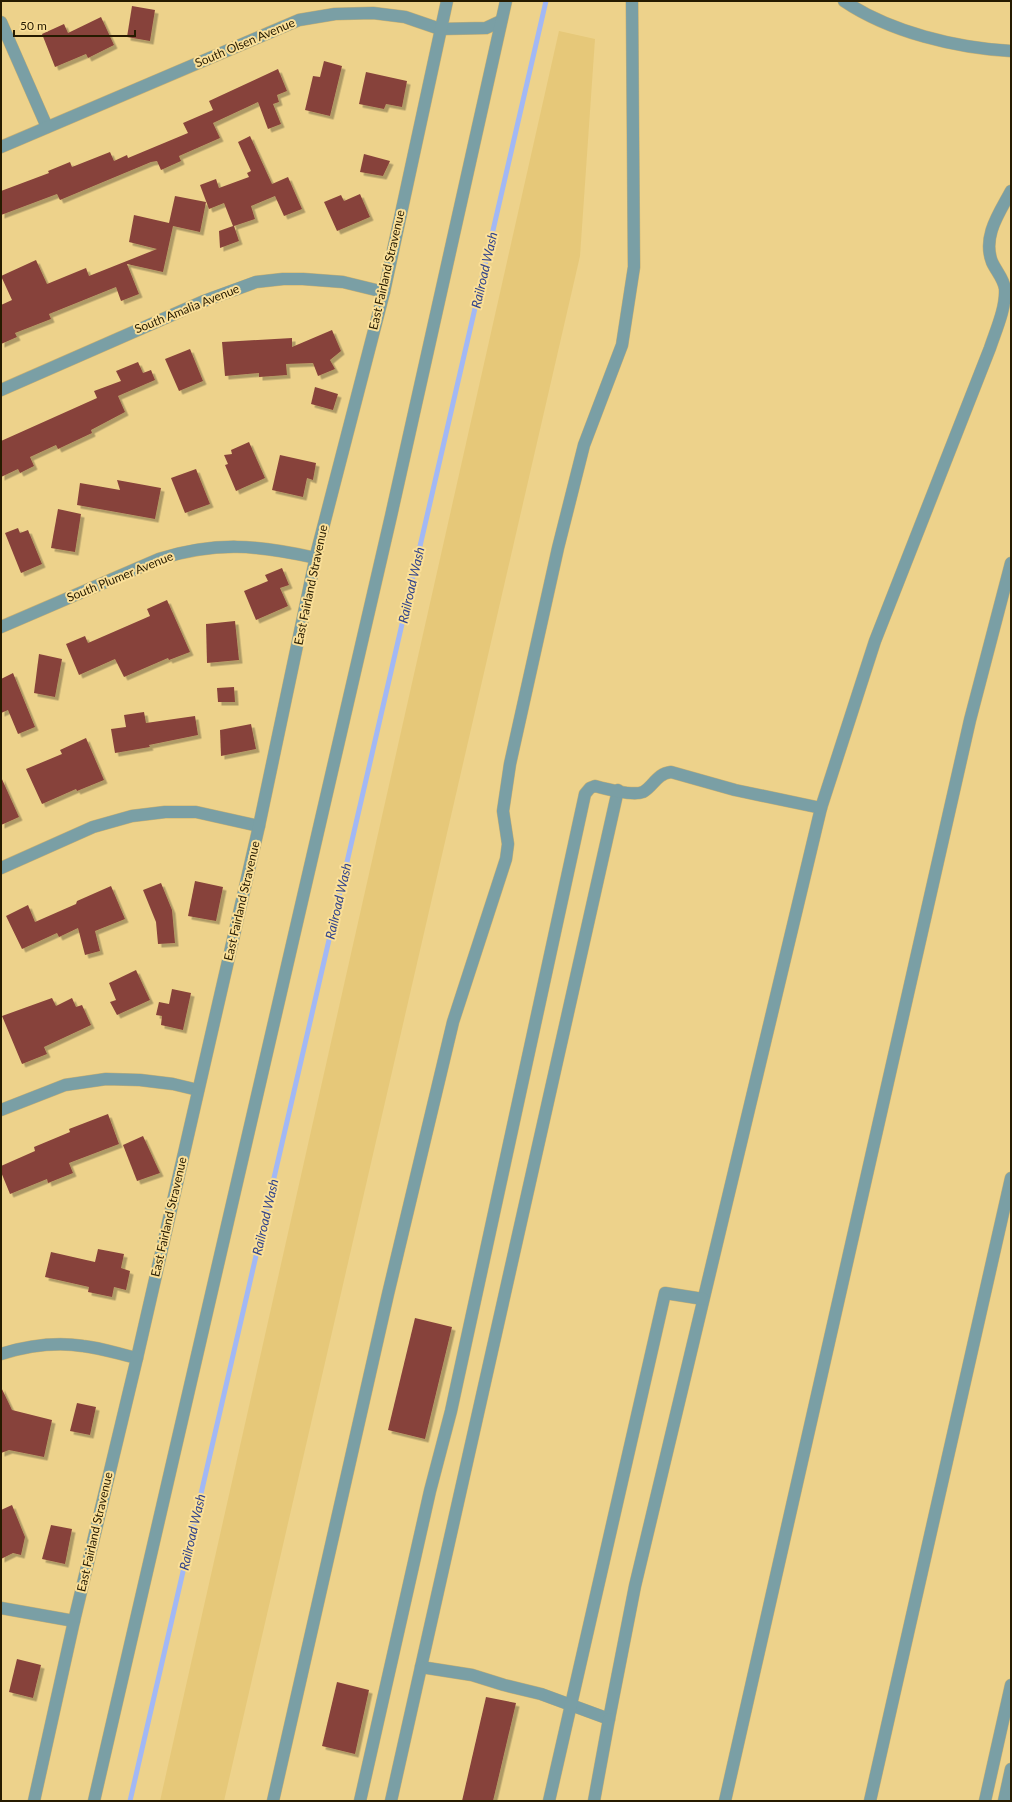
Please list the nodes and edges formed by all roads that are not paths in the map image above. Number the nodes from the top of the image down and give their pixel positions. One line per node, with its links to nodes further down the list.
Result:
1 (447, 1): 7 (street, East Fairland Stravenue)
2 (506, 1): 5 (street)
3 (632, 1): 36 (street)
4 (844, 1): 8 (street)
5 (501, 21): 7 (street, South Olsen Avenue); 35 (street)
6 (1, 22): 9 (street)
7 (440, 28): 9 (street, South Olsen Avenue); 12 (street, East Fairland Stravenue)
8 (1011, 51)
9 (47, 128): 10 (street, South Olsen Avenue)
10 (1, 147)
11 (1011, 191): 18 (street)
12 (384, 292): 13 (street, South Amalia Avenue); 14 (street, East Fairland Stravenue)
13 (1, 390)
14 (316, 558): 16 (street, South Plumer Avenue); 19 (street, East Fairland Stravenue)
15 (1011, 562): 41 (street)
16 (1, 627)
17 (618, 790): 18 (street); 29 (street); 37 (street)
18 (821, 808): 24 (street)
19 (259, 826): 20 (street); 21 (street, East Fairland Stravenue)
20 (1, 868)
21 (198, 1090): 22 (street); 26 (street, East Fairland Stravenue)
22 (1, 1110)
23 (1011, 1178): 42 (street)
24 (703, 1299): 31 (street); 32 (street)
25 (1, 1354): 26 (street)
26 (137, 1358): 28 (street, East Fairland Stravenue)
27 (1, 1608): 28 (street)
28 (74, 1621): 34 (street, East Fairland Stravenue)
29 (421, 1666): 31 (street); 38 (street)
30 (1011, 1685): 43 (street)
31 (571, 1705): 32 (street); 39 (street)
32 (609, 1719): 40 (street)
33 (1011, 1768): 44 (street)
34 (34, 1801)
35 (94, 1801)
36 (273, 1801)
37 (360, 1801)
38 (391, 1801)
39 (549, 1801)
40 (594, 1801)
41 (725, 1801)
42 (870, 1801)
43 (985, 1801)
44 (1004, 1801)

